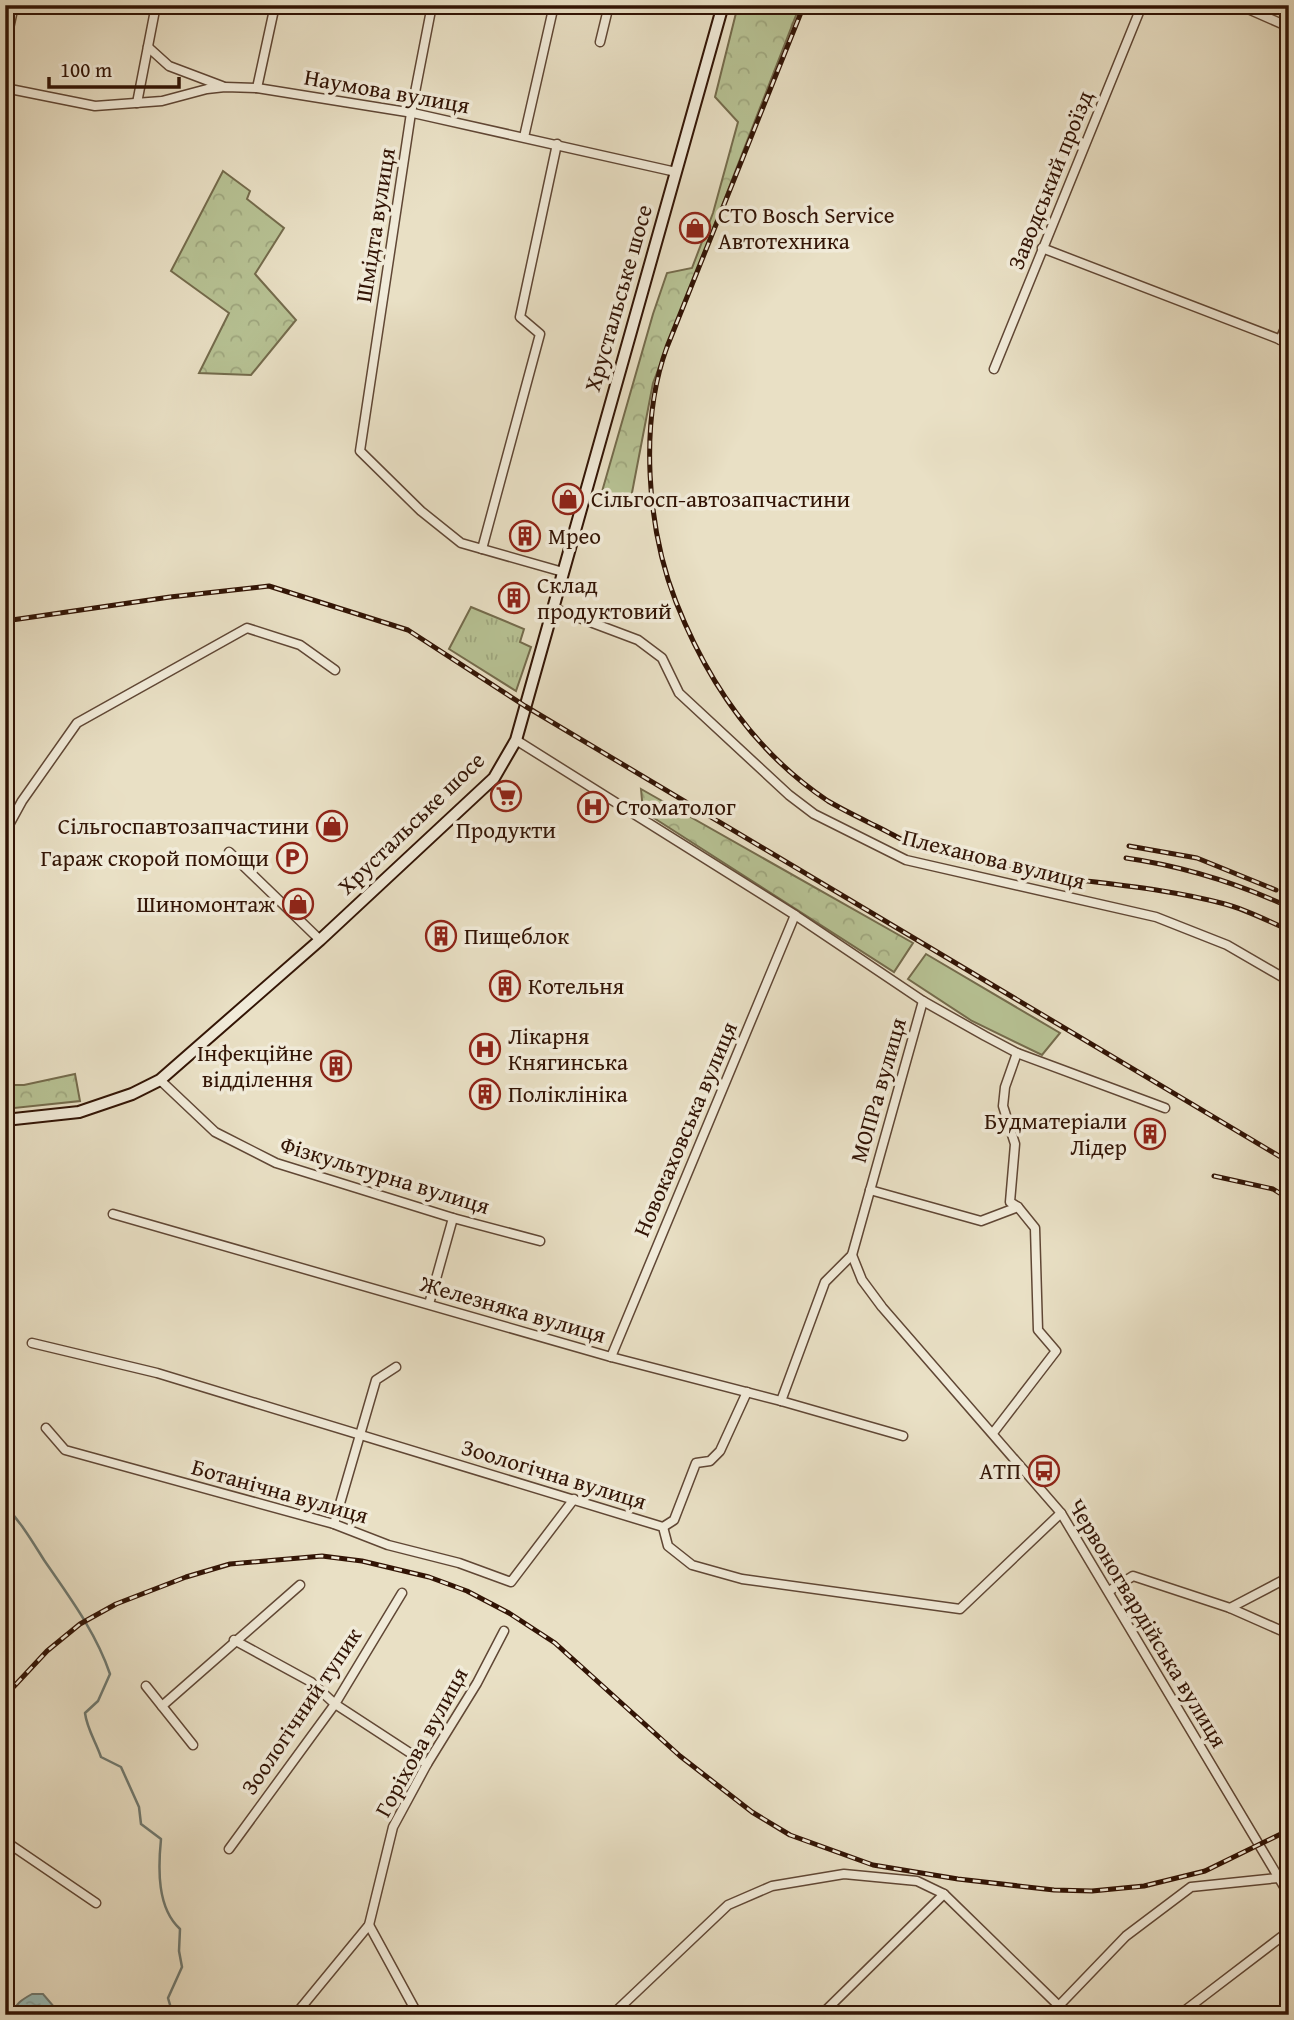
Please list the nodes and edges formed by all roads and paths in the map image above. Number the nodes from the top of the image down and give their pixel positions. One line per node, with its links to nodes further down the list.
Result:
1 (14, 5): 12 (street)
2 (156, 5): 13 (street)
3 (275, 5): 16 (street)
4 (432, 5): 18 (street, Шмідта вулиця)
5 (554, 5): 19 (street)
6 (609, 5): 11 (street)
7 (723, 5): 21 (street, Хрустальське шосе)
8 (1142, 5): 22 (street, Заводський проїзд)
9 (1238, 5): 10 (street)
10 (1289, 27)
11 (600, 42)
12 (5, 47)
13 (148, 47): 14 (street); 17 (street)
14 (225, 87): 16 (street, Наумова вулиця); 17 (street, Наумова вулиця)
15 (5, 88): 17 (street, Наумова вулиця)
16 (257, 89): 18 (street, Наумова вулиця)
17 (137, 103)
18 (411, 113): 19 (street, Наумова вулиця); 26 (street, Шмідта вулиця)
19 (524, 137): 20 (street, Наумова вулиця)
20 (557, 145): 21 (street, Наумова вулиця); 26 (street)
21 (676, 172): 27 (street, Хрустальське шосе)
22 (1042, 248): 24 (street); 25 (street, Заводський проїзд)
23 (1289, 319): 24 (street)
24 (1284, 342)
25 (994, 369)
26 (482, 549): 27 (street)
27 (563, 572): 28 (street, Хрустальське шосе)
28 (553, 608): 30 (street, Хрустальське шосе); 35 (street, Плеханова вулиця)
29 (335, 670): 31 (street)
30 (516, 740): 33 (street); 34 (street, Хрустальське шосе)
31 (5, 832)
32 (229, 852): 34 (street)
33 (795, 915): 36 (street); 49 (street, Новокаховська вулиця)
34 (320, 940): 38 (street, Хрустальське шосе)
35 (1289, 981)
36 (923, 1001): 37 (street); 41 (street, МОПРа вулиця)
37 (1017, 1053): 39 (street); 42 (street)
38 (160, 1080): 40 (street, Хрустальське шосе); 44 (street, Фізкультурна вулиця)
39 (1165, 1108)
40 (5, 1120)
41 (870, 1190): 42 (street, МОПРа вулиця); 46 (street, МОПРа вулиця)
42 (1018, 1207): 54 (street)
43 (113, 1214): 47 (street, Железняка вулиця)
44 (453, 1218): 45 (street, Фізкультурна вулиця); 47 (street)
45 (540, 1241)
46 (852, 1255): 52 (street, МОПРа вулиця); 54 (street, Червоногвардійська вулиця)
47 (429, 1304): 49 (street, Железняка вулиця)
48 (32, 1343): 55 (street, Зоологічна вулиця)
49 (611, 1357): 51 (street, Железняка вулиця)
50 (396, 1367): 55 (street)
51 (747, 1392): 52 (street, Железняка вулиця); 60 (street)
52 (781, 1401): 56 (street, Железняка вулиця)
53 (46, 1428): 59 (street, Ботанічна вулиця)
54 (993, 1433): 58 (street, Червоногвардійська вулиця)
55 (360, 1435): 57 (street, Зоологічна вулиця); 59 (street)
56 (904, 1437)
57 (574, 1499): 59 (street, Ботанічна вулиця); 60 (street, Зоологічна вулиця)
58 (1061, 1513): 60 (street, Зоологічна вулиця); 63 (street, Червоногвардійська вулиця)
59 (334, 1524)
60 (663, 1527)
61 (1289, 1577): 65 (street)
62 (300, 1585): 68 (street)
63 (1110, 1591): 65 (street); 76 (street, Червоногвардійська вулиця)
64 (402, 1593): 70 (street, Зоологічний тупик)
65 (1230, 1608): 67 (street)
66 (504, 1630): 73 (street, Горіхова вулиця)
67 (1289, 1634)
68 (234, 1640): 70 (street); 71 (street)
69 (146, 1686): 71 (street)
70 (335, 1704): 73 (street); 75 (street, Зоологічний тупик)
71 (162, 1706): 72 (street)
72 (193, 1745)
73 (427, 1763): 80 (street, Горіхова вулиця)
74 (5, 1841): 79 (street)
75 (229, 1849)
76 (1278, 1878): 78 (street, Червоногвардійська вулиця); 82 (street)
77 (944, 1894): 82 (street); 85 (street); 86 (street)
78 (1289, 1895)
79 (96, 1903)
80 (369, 1925): 83 (street, Горіхова вулиця); 84 (street)
81 (1289, 1931): 88 (street)
82 (1059, 2006): 87 (street)
83 (295, 2015)
84 (418, 2015)
85 (612, 2015)
86 (821, 2015)
87 (1049, 2015)
88 (1179, 2015)

